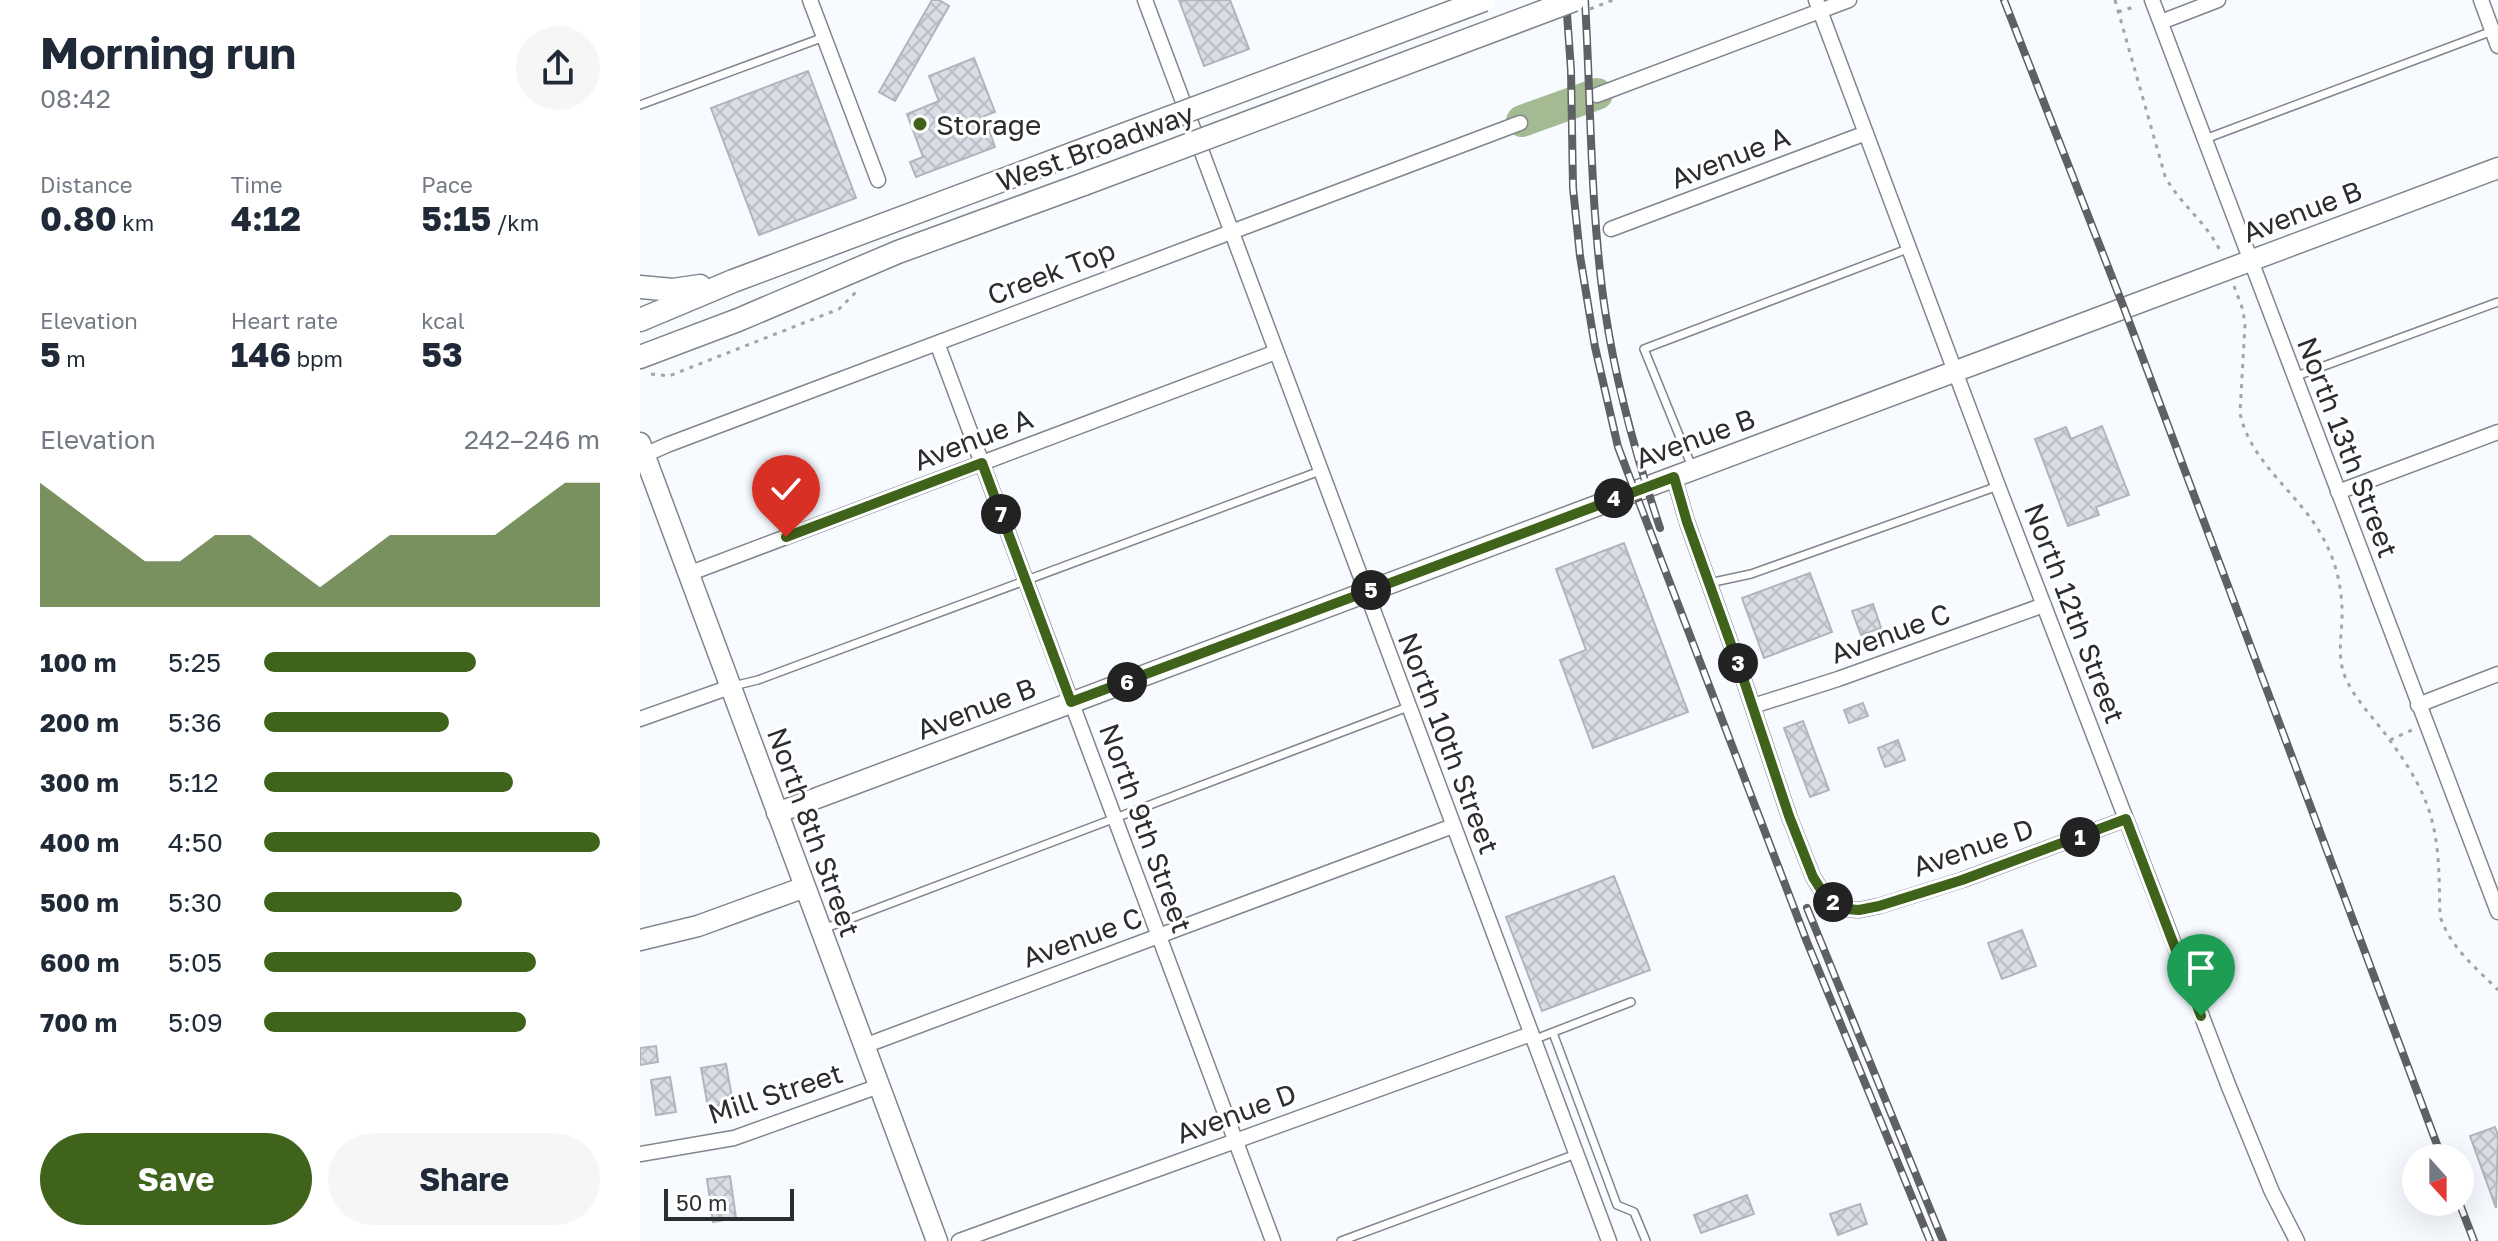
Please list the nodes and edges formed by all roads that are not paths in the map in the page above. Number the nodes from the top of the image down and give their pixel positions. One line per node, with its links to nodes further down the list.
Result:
1 (810, 0): 12 (street)
2 (1145, 0): 22 (street, North 10th Street)
3 (1484, 0): 25 (main road, West Broadway, bridge)
4 (1574, 0): 31 (main road, West Broadway, bridge)
5 (1849, 0): 9 (street)
6 (2218, 0): 10 (street)
7 (2481, 0): 11 (street)
8 (2148, 2): 10 (street, North 13th Street)
9 (1818, 6): 14 (street); 17 (street, North 12th Street)
10 (2161, 22): 18 (street, North 13th Street)
11 (2495, 30): 13 (street); 18 (lane)
12 (824, 37): 15 (lane); 20 (street)
13 (2498, 46)
14 (1597, 95)
15 (640, 105)
16 (1520, 123): 22 (street, Creek Top)
17 (1866, 133): 21 (street, Avenue A); 23 (street, North 12th Street)
18 (2205, 139): 24 (street, North 13th Street)
19 (2498, 168): 24 (street, Avenue B)
20 (878, 180)
21 (1611, 229)
22 (1231, 232): 29 (street, Creek Top); 30 (street, North 10th Street)
23 (1910, 248): 32 (street, North 12th Street); 38 (lane)
24 (2250, 261): 32 (street, Avenue B); 33 (street, North 13th Street)
25 (733, 281): 26 (main road); 28 (main road, West Broadway)
26 (640, 287)
27 (2498, 302): 33 (lane)
28 (640, 320)
29 (937, 343): 35 (street, Creek Top); 36 (street, North 9th Street)
30 (1276, 352): 36 (street, Avenue A); 37 (street, North 10th Street)
31 (644, 365)
32 (1955, 371): 38 (street, Avenue B); 39 (street, North 12th Street)
33 (2294, 377): 40 (street, North 13th Street)
34 (2498, 432): 40 (street)
35 (641, 452): 41 (street, North 8th Street)
36 (982, 463): 41 (street, Avenue A); 42 (street, North 9th Street)
37 (1320, 471): 42 (lane); 44 (street, North 10th Street)
38 (1683, 473): 43 (street); 44 (street, Avenue B)
39 (1998, 486): 43 (lane); 45 (street, North 12th Street)
40 (2338, 492): 49 (street, North 13th Street)
41 (688, 574): 47 (street, North 8th Street)
42 (1026, 581): 47 (lane); 48 (street, North 9th Street)
43 (1709, 583): 50 (street)
44 (1365, 592): 48 (street, Avenue B); 51 (street, North 10th Street)
45 (2044, 605): 50 (street, Avenue C); 55 (street, North 12th Street)
46 (2498, 674): 49 (street)
47 (730, 687): 52 (street); 53 (street, North 8th Street)
48 (1071, 702): 53 (street, Avenue B); 54 (street, North 9th Street)
49 (2418, 705): 58 (street, North 13th Street)
50 (1753, 706): 55 (street, Avenue D)
51 (1408, 707): 54 (lane); 56 (street, North 10th Street)
52 (640, 719)
53 (777, 813): 57 (street, North 8th Street)
54 (1114, 817): 59 (lane); 60 (street, North 9th Street)
55 (2126, 819): 76 (street, North 12th Street)
56 (1453, 826): 60 (street, Avenue C); 64 (street, North 10th Street)
57 (805, 887): 59 (street, North 8th Street); 61 (street)
58 (2498, 912)
59 (820, 930): 65 (street, North 8th Street)
60 (1159, 936): 65 (street, Avenue C); 67 (street, North 9th Street)
61 (640, 940)
62 (1631, 1002): 63 (lane)
63 (1553, 1033): 64 (lane); 75 (lane)
64 (1532, 1037): 67 (street, Avenue D); 69 (street, North 10th Street)
65 (864, 1046): 66 (street, North 8th Street)
66 (879, 1086): 68 (street, Mill Street); 70 (street, North 8th Street)
67 (1235, 1141): 71 (street, Avenue D); 72 (street, North 9th Street)
68 (640, 1154)
69 (1576, 1154): 73 (lane); 74 (street, North 10th Street)
70 (937, 1241)
71 (959, 1241)
72 (1273, 1241)
73 (1341, 1241)
74 (1609, 1241)
75 (1646, 1241)
76 (2297, 1241)

